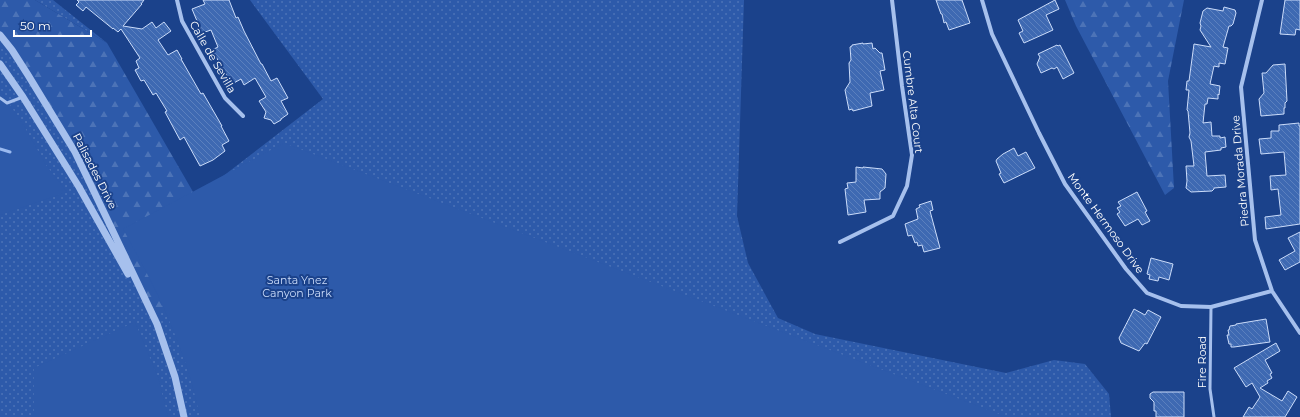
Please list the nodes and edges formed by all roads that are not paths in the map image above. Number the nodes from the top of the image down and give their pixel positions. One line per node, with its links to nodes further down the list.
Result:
1 (177, 0): 9 (street, Calle de Sevilla)
2 (892, 0): 10 (street, Cumbre Alta Court)
3 (982, 0): 12 (street, Monte Hermoso Drive)
4 (1262, 0): 11 (street, Piedra Morada Drive)
5 (0, 35): 13 (street, Palisades Drive)
6 (0, 64): 7 (street, Palisades Drive)
7 (23, 97): 8 (lane); 13 (street, Palisades Drive)
8 (0, 98)
9 (243, 116)
10 (840, 242)
11 (1272, 291): 12 (street, Monte Hermoso Drive); 14 (street, Piedra Morada Drive)
12 (1211, 307): 16 (lane, Fire Road)
13 (157, 324): 15 (street, Palisades Drive)
14 (1300, 332)
15 (184, 417)
16 (1214, 417)

